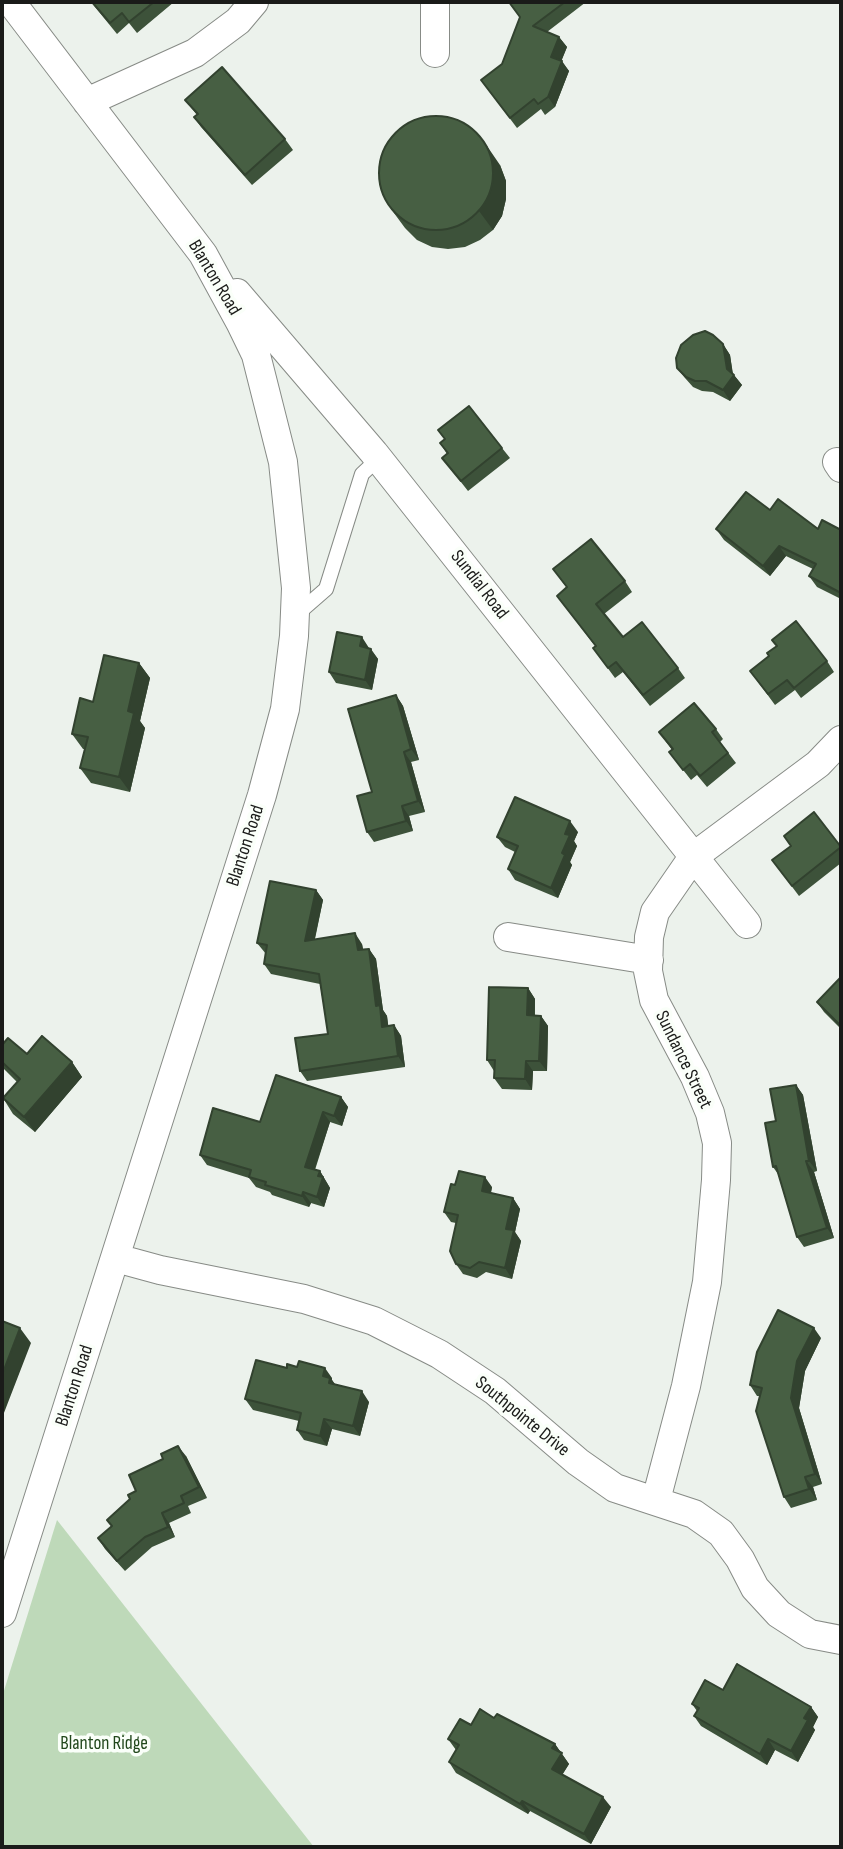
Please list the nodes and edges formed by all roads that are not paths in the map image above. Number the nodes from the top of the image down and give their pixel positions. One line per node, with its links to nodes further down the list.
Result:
1 (11, 2): 5 (street, Blanton Road)
2 (254, 2): 5 (street)
3 (435, 2): 4 (street)
4 (435, 53)
5 (87, 102): 6 (street, Blanton Road)
6 (203, 254): 7 (street, Sundial Road); 8 (street, Blanton Road)
7 (379, 459): 8 (lane); 10 (street, Sundial Road)
8 (294, 617): 14 (street, Blanton Road)
9 (841, 740): 10 (street, Sundance Street)
10 (693, 857): 11 (street, Sundial Road); 13 (street, Sundance Street)
11 (747, 924)
12 (508, 937): 13 (street)
13 (649, 960): 15 (street, Sundance Street)
14 (116, 1258): 15 (street, Southpointe Drive); 16 (street, Blanton Road)
15 (656, 1500): 17 (street, Southpointe Drive)
16 (2, 1613)
17 (841, 1640)

